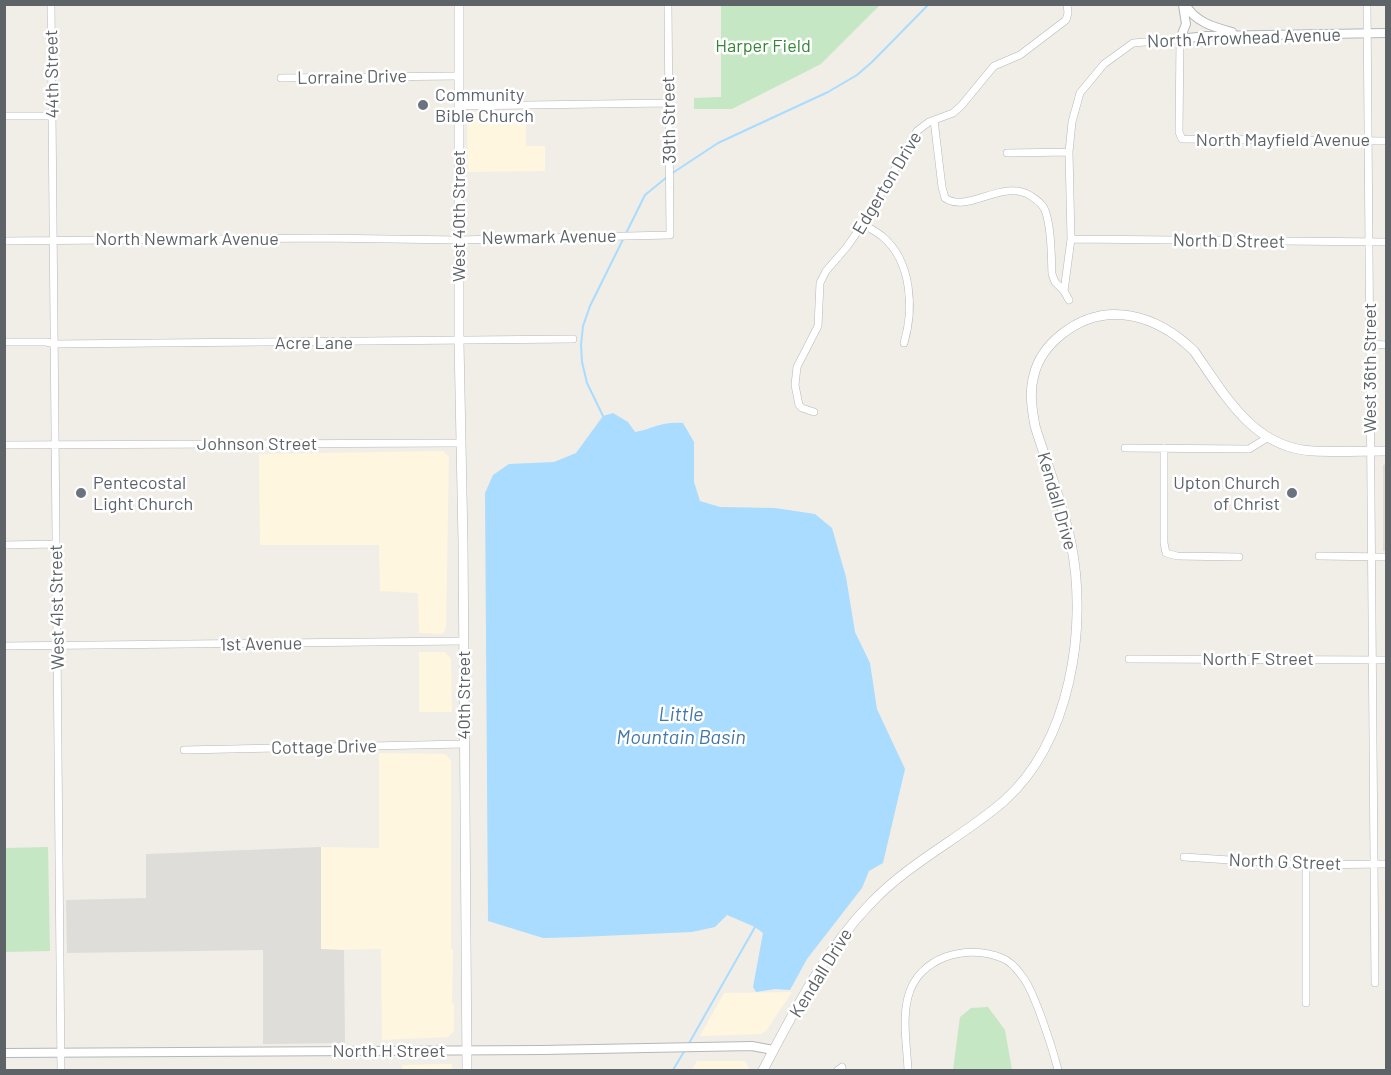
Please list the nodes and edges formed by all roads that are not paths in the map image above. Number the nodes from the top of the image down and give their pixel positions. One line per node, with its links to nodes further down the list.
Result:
1 (51, 4): 15 (street, 44th Street)
2 (459, 4): 11 (main road, West 40th Street)
3 (668, 4): 13 (street, 39th Street)
4 (1067, 4): 17 (street, Edgerton Drive)
5 (1184, 4): 9 (street); 10 (street)
6 (1367, 4): 7 (street, West 36th Street)
7 (1367, 33): 8 (street, North Arrowhead Avenue); 9 (street, North Arrowhead Avenue); 18 (street, West 36th Street)
8 (1386, 33)
9 (1241, 35): 10 (street, North Arrowhead Avenue)
10 (1180, 39): 18 (street, North Mayfield Avenue); 21 (street, North Arrowhead Avenue)
11 (459, 76): 12 (street, Lorraine Drive); 14 (main road, West 40th Street)
12 (281, 78)
13 (668, 103): 14 (street); 24 (street, 39th Street)
14 (459, 106): 28 (main road, West 40th Street)
15 (53, 116): 16 (street); 20 (street, 44th Street)
16 (4, 117)
17 (934, 120): 23 (street, Edgerton Drive); 32 (street)
18 (1368, 140): 19 (street, North Mayfield Avenue); 30 (street, West 36th Street)
19 (1386, 141)
20 (54, 142): 27 (street, West 41st Street)
21 (1069, 152): 22 (street); 26 (street, North Arrowhead Avenue)
22 (1007, 153)
23 (863, 224): 38 (street); 42 (street, Edgerton Drive)
24 (670, 235): 28 (street, Newmark Avenue)
25 (319, 238): 27 (street, North Newmark Avenue); 28 (street, Newmark Avenue)
26 (1071, 239): 30 (street, North D Street); 32 (street, North Arrowhead Avenue)
27 (54, 240): 29 (street); 39 (street, West 41st Street)
28 (459, 240): 34 (main road, West 40th Street)
29 (4, 241)
30 (1369, 242): 31 (street, North D Street); 40 (street, West 36th Street)
31 (1386, 242)
32 (1064, 291): 33 (street)
33 (1069, 300)
34 (459, 319): 37 (main road, 40th Street)
35 (573, 339): 37 (street, Acre Lane)
36 (4, 342): 39 (street, Acre Lane)
37 (459, 342): 39 (street, Acre Lane); 44 (main road, 40th Street)
38 (904, 343)
39 (55, 344): 46 (street, West 41st Street)
40 (1370, 344): 41 (street); 49 (street, West 36th Street)
41 (1386, 345)
42 (814, 411)
43 (1267, 438): 48 (street); 49 (main road, Kendall Drive); 71 (main road, Kendall Drive)
44 (460, 442): 46 (street, Johnson Street); 57 (main road, 40th Street)
45 (4, 445): 46 (street, Johnson Street)
46 (55, 446): 51 (street, West 41st Street)
47 (1125, 448): 48 (street)
48 (1164, 448): 54 (street)
49 (1371, 451): 50 (main road, Kendall Drive); 55 (street, West 36th Street)
50 (1386, 451)
51 (56, 544): 52 (street); 58 (street, West 41st Street)
52 (4, 545)
53 (1319, 556): 55 (street)
54 (1239, 557)
55 (1372, 557): 56 (street); 61 (street, West 36th Street)
56 (1386, 557)
57 (464, 641): 58 (street, 1st Avenue); 63 (main road, 40th Street)
58 (58, 645): 59 (street, 1st Avenue); 74 (street, West 41st Street)
59 (4, 646)
60 (1129, 659): 61 (street, North F Street)
61 (1372, 660): 62 (street, North F Street); 66 (street, West 36th Street)
62 (1386, 660)
63 (464, 744): 64 (street, Cottage Drive); 72 (main road, 40th Street)
64 (184, 750)
65 (1184, 857): 68 (street, North G Street)
66 (1374, 864): 67 (street, North G Street); 68 (street, North G Street); 69 (street, West 36th Street)
67 (1386, 864)
68 (1306, 865): 70 (street)
69 (1375, 983)
70 (1306, 1003)
71 (773, 1050): 72 (street, North H Street); 77 (main road, Kendall Drive)
72 (466, 1051): 74 (street, North H Street); 76 (main road, 40th Street)
73 (4, 1053): 74 (street, North H Street)
74 (61, 1053): 75 (street, West 41st Street)
75 (61, 1071)
76 (467, 1071)
77 (763, 1071)
78 (908, 1071): 79 (street)
79 (1058, 1071)

